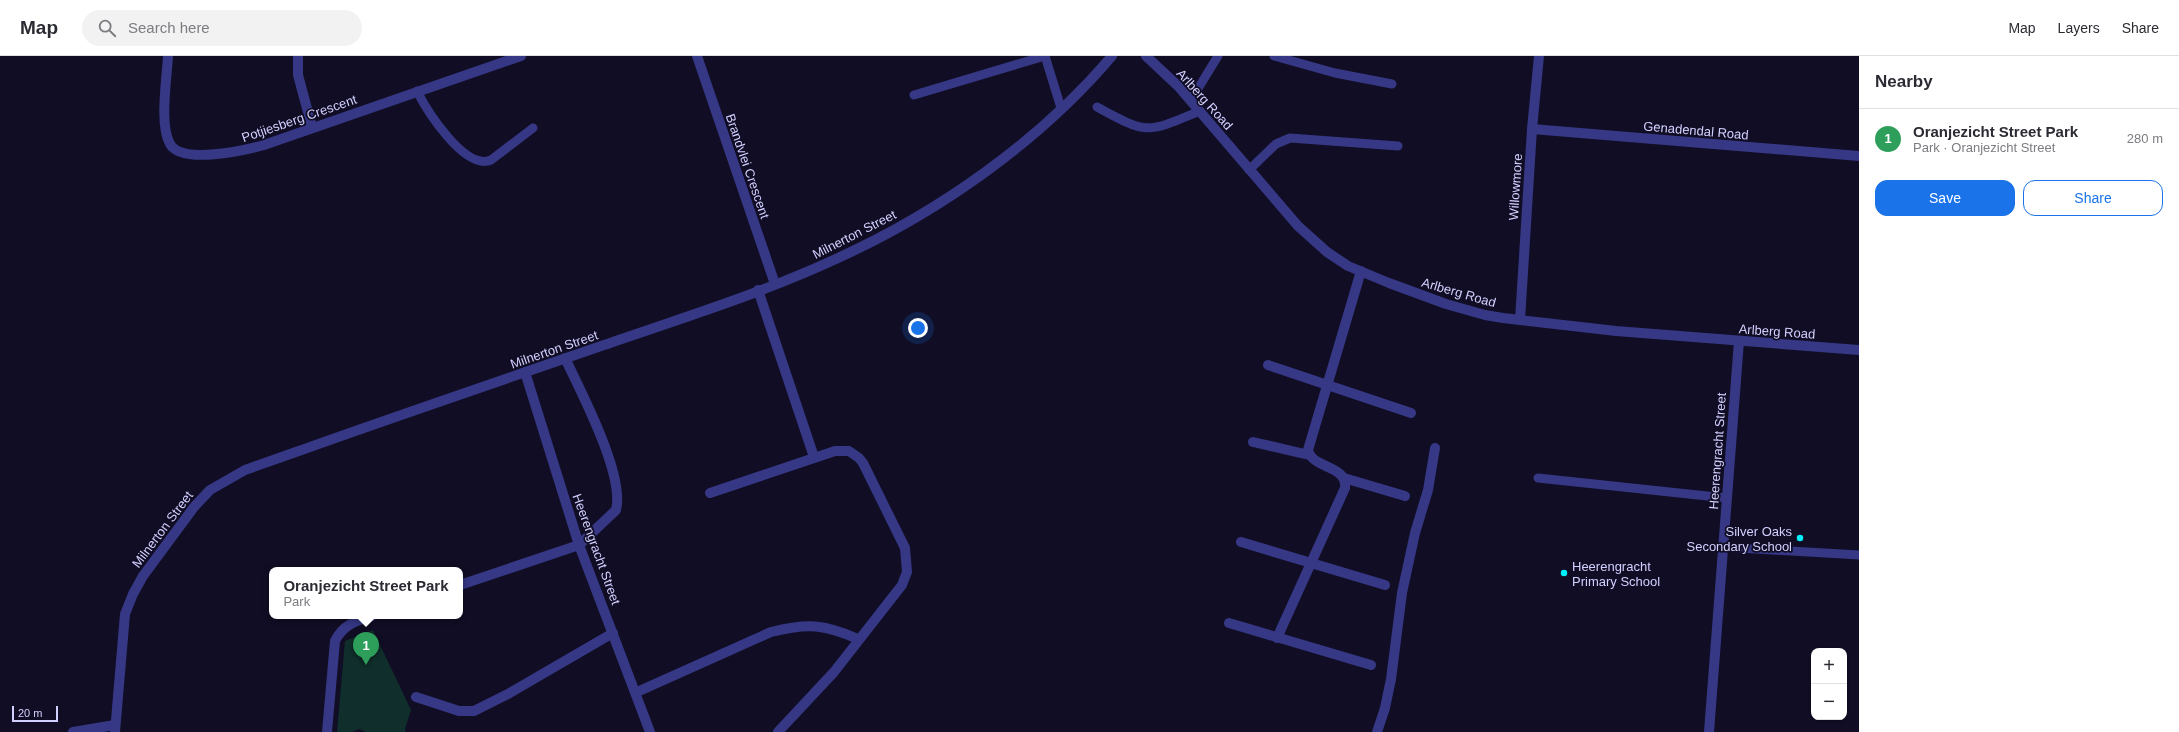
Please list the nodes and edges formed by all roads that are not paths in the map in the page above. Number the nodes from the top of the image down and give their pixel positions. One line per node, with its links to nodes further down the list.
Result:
1 (168, 56): 18 (street, Potjiesberg Crescent)
2 (298, 56): 18 (street)
3 (521, 56): 12 (street, Potjiesberg Crescent)
4 (697, 56): 25 (street, Brandvlei Crescent)
5 (1045, 56): 13 (lane); 16 (lane)
6 (1112, 56): 16 (street, Milnerton Street)
7 (1146, 56): 14 (street, Arlberg Road)
8 (1218, 56): 14 (lane)
9 (1274, 56): 11 (lane)
10 (1539, 56): 20 (street, Willowmore)
11 (1392, 84)
12 (417, 91): 18 (street, Potjiesberg Crescent); 19 (lane)
13 (914, 95)
14 (1190, 100): 17 (street, Arlberg Road)
15 (1097, 107): 17 (lane)
16 (1061, 108): 25 (street, Milnerton Street)
17 (1200, 111): 23 (street, Arlberg Road)
18 (312, 127)
19 (534, 128)
20 (1532, 129): 22 (street, Genadendal Road); 27 (street, Willowmore)
21 (1398, 146): 23 (lane)
22 (1859, 156)
23 (1249, 170): 24 (street, Arlberg Road)
24 (1361, 271): 27 (street, Arlberg Road); 33 (street)
25 (775, 284): 26 (street, Milnerton Street)
26 (758, 290): 30 (street, Milnerton Street); 38 (street)
27 (1520, 320): 28 (street, Arlberg Road)
28 (1739, 341): 29 (street, Arlberg Road); 43 (street, Heerengracht Street)
29 (1859, 350)
30 (565, 358): 32 (street, Milnerton Street); 45 (street)
31 (1268, 365): 33 (street)
32 (525, 372): 45 (street, Heerengracht Street); 59 (street, Milnerton Street)
33 (1327, 385): 34 (street); 37 (street)
34 (1411, 413)
35 (1253, 442): 37 (street)
36 (1436, 448): 64 (street)
37 (1309, 454): 39 (street)
38 (814, 457): 41 (street); 55 (street)
39 (1344, 478): 42 (street); 48 (street)
40 (1538, 478): 43 (lane)
41 (710, 493)
42 (1405, 496)
43 (1726, 498): 46 (street, Heerengracht Street)
44 (1241, 542): 48 (street)
45 (579, 546): 49 (street); 53 (street, Heerengracht Street)
46 (1722, 547): 47 (lane); 65 (street, Heerengracht Street)
47 (1859, 555)
48 (1311, 563): 50 (street); 54 (street)
49 (463, 584)
50 (1385, 585)
51 (363, 619): 61 (street)
52 (1229, 623): 54 (street)
53 (613, 633): 57 (street, Heerengracht Street); 58 (street)
54 (1277, 638): 56 (street)
55 (858, 639): 57 (street); 63 (street)
56 (1371, 665)
57 (637, 692): 62 (street, Heerengracht Street)
58 (416, 697)
59 (115, 728): 60 (street)
60 (73, 732)
61 (327, 732)
62 (650, 732)
63 (778, 732)
64 (1377, 732)
65 (1709, 732)

